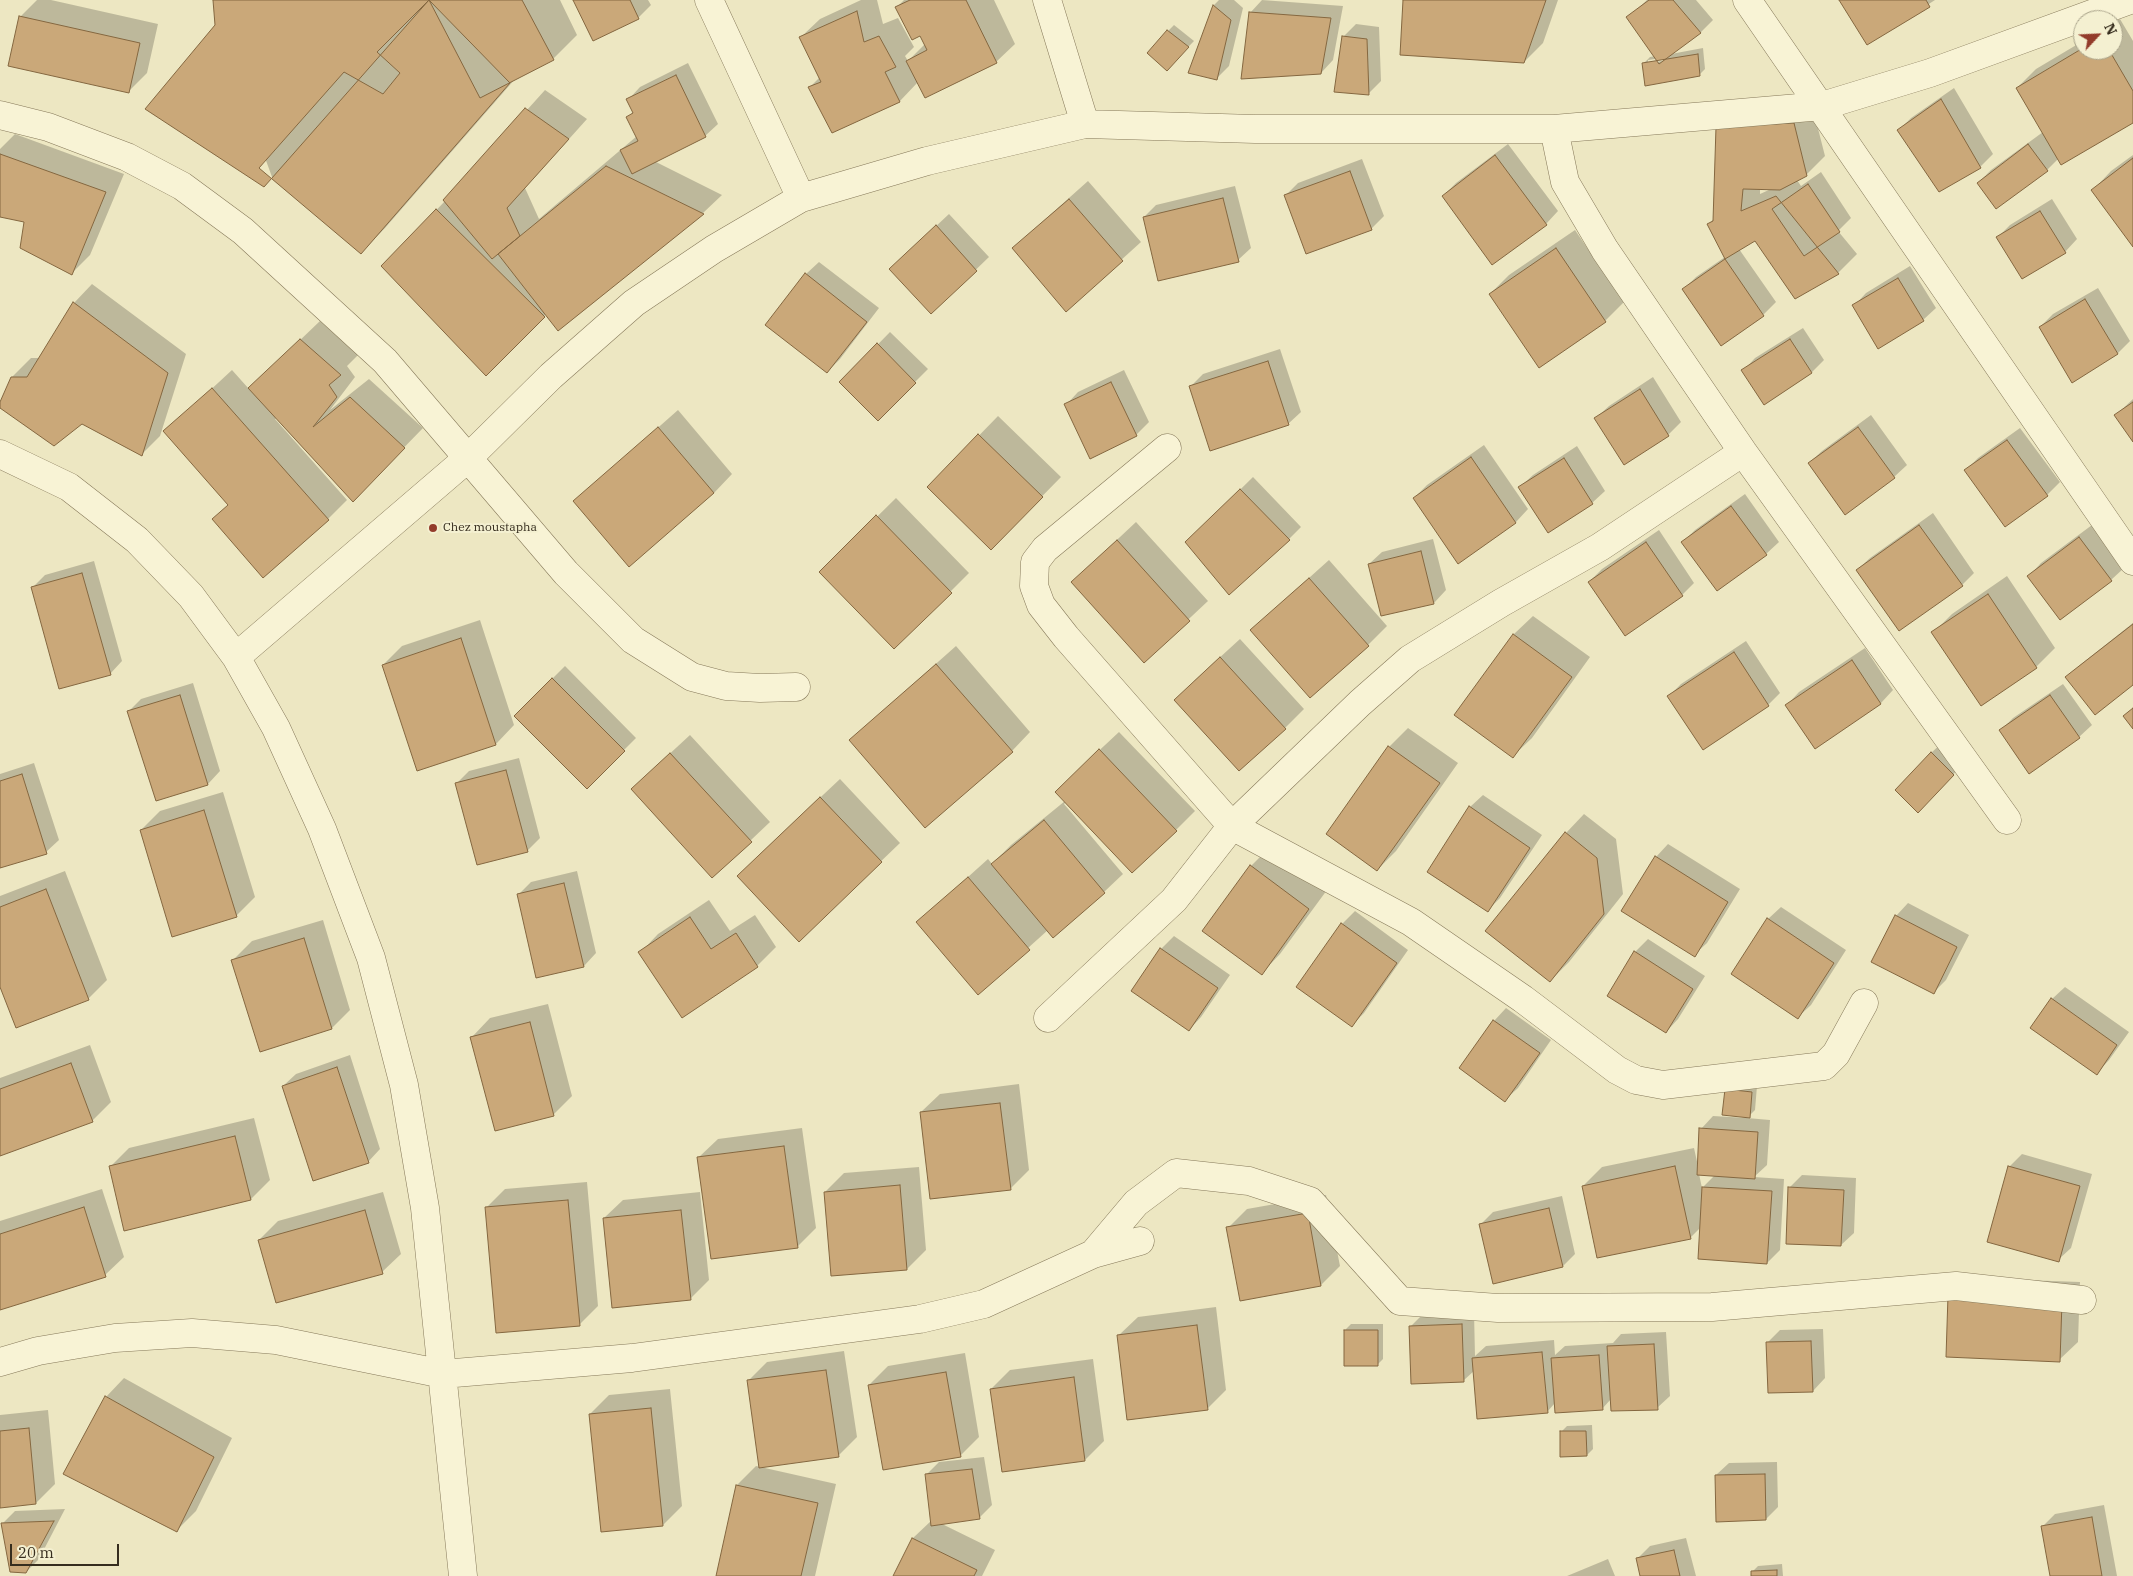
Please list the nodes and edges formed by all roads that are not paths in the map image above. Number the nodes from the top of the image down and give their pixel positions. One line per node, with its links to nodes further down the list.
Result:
1 (709, 0): 9 (street)
2 (1047, 0): 7 (street)
3 (1748, 0): 5 (street)
4 (2132, 1): 5 (street)
5 (1822, 106): 8 (street); 14 (street)
6 (0, 115): 13 (street)
7 (1085, 124): 8 (street); 9 (street)
8 (1554, 129): 11 (street)
9 (801, 198): 13 (street)
10 (1167, 448): 18 (street)
11 (1743, 452): 17 (street); 18 (street)
12 (0, 454): 15 (street)
13 (468, 458): 15 (street); 16 (street)
14 (2133, 561)
15 (236, 657): 25 (street)
16 (796, 686)
17 (2007, 820)
18 (1232, 826): 19 (street); 20 (street)
19 (1864, 1003)
20 (1048, 1018)
21 (1140, 1241): 22 (street)
22 (1093, 1254): 23 (street); 25 (street)
23 (2082, 1300)
24 (0, 1362): 25 (street)
25 (443, 1374): 26 (street)
26 (464, 1576)

